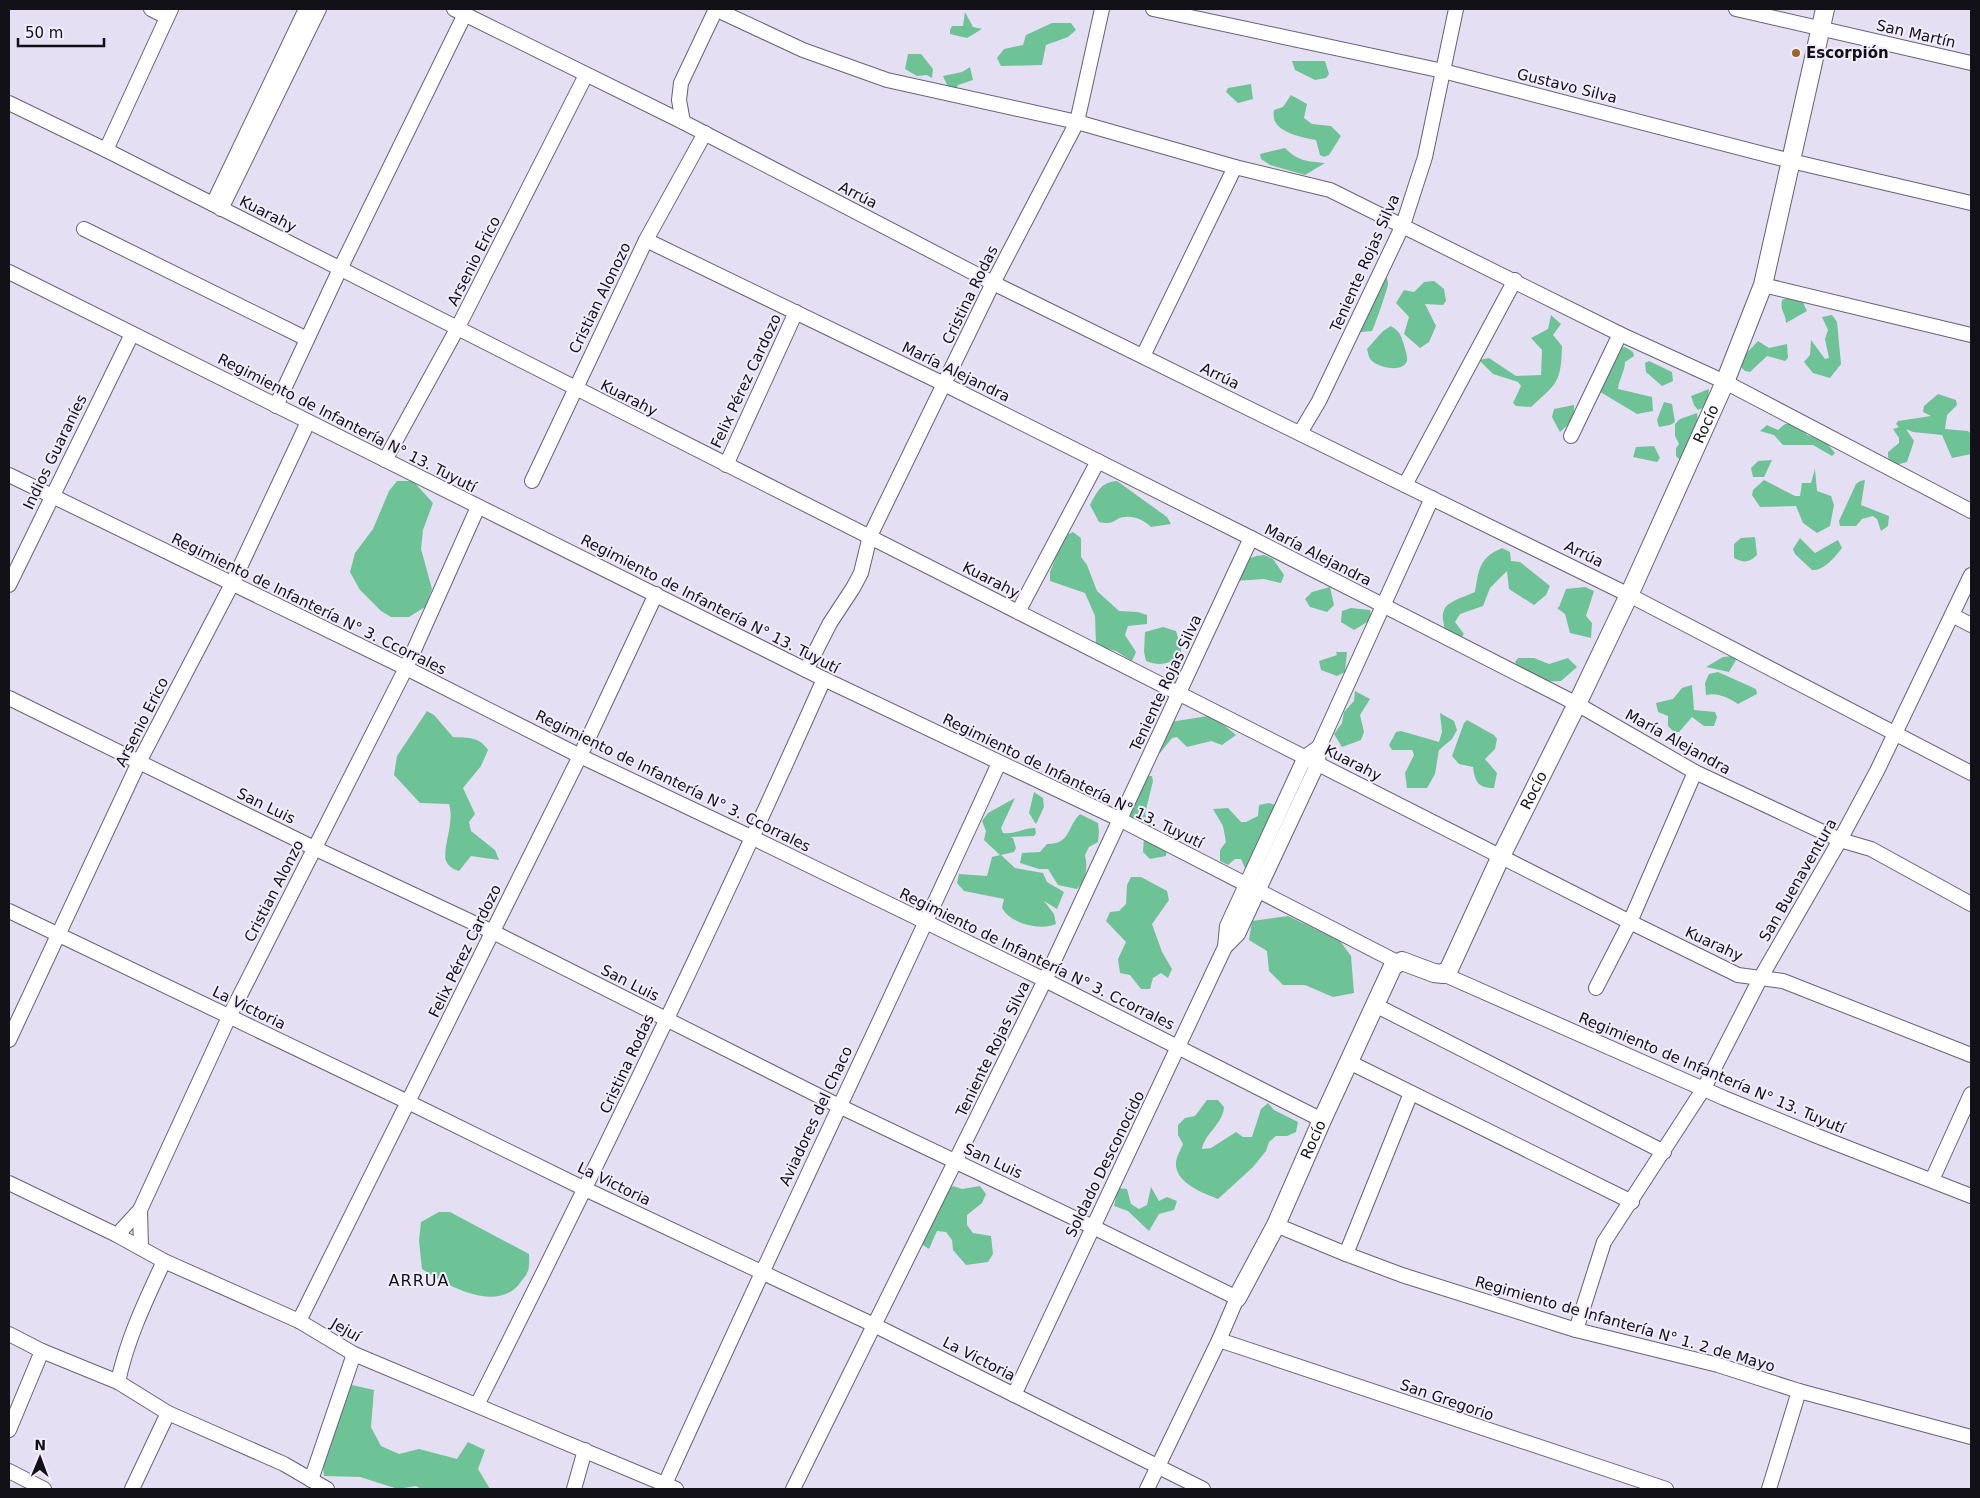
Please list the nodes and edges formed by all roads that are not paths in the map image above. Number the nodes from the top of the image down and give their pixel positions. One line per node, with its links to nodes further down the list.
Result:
1 (151, 9): 11 (street)
2 (306, 9): 24 (street)
3 (319, 9): 24 (street)
4 (715, 9): 17 (street); 18 (street)
5 (1102, 9): 18 (street, Cristina Rodas)
6 (1153, 9): 14 (street, Gustavo Silva)
7 (1456, 9): 14 (street, Teniente Rojas Silva)
8 (1736, 9): 12 (street, San Martín)
9 (1825, 9): 12 (main road, Rocío)
10 (459, 11): 15 (street, Arrúa); 28 (street)
11 (169, 13): 20 (street)
12 (1821, 29): 13 (street, San Martín); 21 (main road, Rocío)
13 (1971, 63)
14 (1443, 71): 21 (street, Gustavo Silva); 25 (street, Teniente Rojas Silva)
15 (586, 75): 17 (street, Arrúa); 34 (street, Arsenio Erico)
16 (9, 103): 20 (street, Kuarahy)
17 (683, 122): 19 (street, Arrúa)
18 (1077, 122): 22 (street); 31 (street, Cristina Rodas)
19 (705, 133): 27 (street, Cristian Alonozo); 31 (street, Arrúa)
20 (106, 150): 24 (street, Kuarahy)
21 (1791, 161): 23 (street, Gustavo Silva); 32 (main road, Rocío)
22 (1235, 167): 25 (street); 39 (street)
23 (1971, 203)
24 (217, 206): 28 (street, Kuarahy)
25 (1403, 225): 30 (street); 45 (street, Teniente Rojas Silva)
26 (84, 229): 38 (street)
27 (646, 240): 33 (street, María Alejandra); 42 (street, Cristian Alonozo)
28 (340, 269): 34 (street, Kuarahy); 38 (street)
29 (9, 272): 35 (street, Regimiento de Infantería N° 13. Tuyutí)
30 (1516, 280): 36 (street); 52 (street)
31 (993, 282): 39 (street, Arrúa); 41 (street, Cristina Rodas)
32 (1763, 285): 37 (street); 40 (main road, Rocío)
33 (796, 312): 41 (street, María Alejandra); 49 (street, Felix Pérez Cardozo)
34 (457, 329): 42 (street, Kuarahy); 47 (street, Arsenio Erico)
35 (132, 334): 43 (street, Regimiento de Infantería N° 13. Tuyutí); 53 (street, Indios Guaraníes)
36 (1620, 334): 40 (street); 46 (street)
37 (1971, 335)
38 (307, 339): 43 (street)
39 (1143, 356): 45 (street, Arrúa)
40 (1725, 382): 56 (street); 63 (main road, Rocío)
41 (944, 384): 48 (street, María Alejandra); 57 (street, Cristina Rodas)
42 (574, 389): 49 (street, Kuarahy); 51 (street, Cristian Alonozo)
43 (276, 406): 44 (street, Regimiento de Infantería N° 13. Tuyutí)
44 (308, 422): 47 (street, Regimiento de Infantería N° 13. Tuyutí); 60 (street, Arsenio Erico)
45 (1300, 433): 52 (street, Arrúa)
46 (1571, 436)
47 (385, 460): 55 (street, Regimiento de Infantería N° 13. Tuyutí)
48 (1098, 461): 58 (street, María Alejandra); 65 (street)
49 (726, 465): 57 (street, Kuarahy)
50 (9, 475): 53 (street, Regimiento de Infantería N° 3. Ccorrales)
51 (532, 481)
52 (1405, 485): 54 (street, Arrúa)
53 (51, 496): 60 (street, Regimiento de Infantería N° 3. Ccorrales); 61 (street, Indios Guaraníes)
54 (1432, 498): 63 (street, Arrúa); 64 (street, Soldado Desconocido)
55 (478, 507): 62 (street, Regimiento de Infantería N° 13. Tuyutí); 68 (street, Cristian Alonzo)
56 (1971, 511)
57 (870, 536): 65 (street, Kuarahy); 69 (street, Cristina Rodas)
58 (1251, 538): 64 (street, María Alejandra); 71 (street, Teniente Rojas Silva)
59 (1971, 574): 66 (street, San Buenaventura)
60 (232, 584): 68 (street, Regimiento de Infantería N° 3. Ccorrales); 77 (street, Arsenio Erico)
61 (9, 585)
62 (656, 594): 69 (street, Regimiento de Infantería N° 13. Tuyutí); 75 (street, Felix Pérez Cardozo)
63 (1629, 595): 73 (main road, Rocío); 74 (street, Arrúa)
64 (1384, 607): 73 (street, María Alejandra); 76 (street, Soldado Desconocido)
65 (1018, 612): 71 (street, Kuarahy)
66 (1952, 615): 67 (street); 74 (street, San Buenaventura)
67 (1971, 625)
68 (406, 668): 75 (street, Regimiento de Infantería N° 3. Ccorrales); 84 (street, Cristian Alonzo)
69 (806, 670): 70 (street, Regimiento de Infantería N° 13. Tuyutí)
70 (824, 679): 78 (street, Regimiento de Infantería N° 13. Tuyutí); 82 (street, Cristina Rodas)
71 (1180, 693): 76 (street, Kuarahy); 81 (street, Teniente Rojas Silva)
72 (9, 698): 77 (street, San Luis)
73 (1577, 704): 79 (street, María Alejandra); 85 (main road, Rocío)
74 (1894, 734): 80 (street, Arrúa); 83 (street, San Buenaventura)
75 (580, 756): 82 (street, Regimiento de Infantería N° 3. Ccorrales); 92 (street, Felix Pérez Cardozo)
76 (1311, 760): 85 (street, Kuarahy); 86 (street, Soldado Desconocido); 87 (street, Soldado Desconocido)
77 (139, 762): 84 (street, San Luis); 93 (street, Arsenio Erico)
78 (999, 763): 81 (street, Regimiento de Infantería N° 13. Tuyutí); 90 (street, Aviadores del Chaco)
79 (1695, 772): 83 (street, María Alejandra); 91 (street)
80 (1971, 773)
81 (1119, 819): 86 (street, Regimiento de Infantería N° 13. Tuyutí); 98 (street, Teniente Rojas Silva)
82 (753, 838): 90 (street, Regimiento de Infantería N° 3. Ccorrales); 102 (street, Cristina Rodas)
83 (1840, 840): 88 (street, María Alejandra); 97 (street, San Buenaventura)
84 (314, 848): 92 (street, San Luis); 101 (street, Cristian Alonzo)
85 (1501, 856): 91 (street, Kuarahy); 96 (main road, Rocío)
86 (1245, 884): 87 (street, Regimiento de Infantería N° 13. Tuyutí); 94 (street, Soldado Desconocido)
87 (1259, 891): 94 (street, Soldado Desconocido); 95 (street, Regimiento de Infantería N° 13. Tuyutí)
88 (1971, 904)
89 (9, 911): 93 (street, La Victoria)
90 (926, 922): 98 (street, Regimiento de Infantería N° 3. Ccorrales); 111 (street, Aviadores del Chaco)
91 (1630, 922): 97 (street, Kuarahy); 99 (street)
92 (493, 932): 102 (street, San Luis); 110 (street, Felix Pérez Cardozo)
93 (58, 933): 101 (street, La Victoria); 103 (street, Arsenio Erico)
94 (1225, 947): 104 (street, Soldado Desconocido)
95 (1397, 962): 96 (main road); 100 (main road, Rocío)
96 (1443, 974): 107 (street, Regimiento de Infantería N° 13. Tuyutí)
97 (1761, 977): 105 (street, Kuarahy); 107 (street, San Buenaventura)
98 (1044, 980): 104 (street, Regimiento de Infantería N° 3. Ccorrales); 114 (street, Teniente Rojas Silva)
99 (1596, 988)
100 (1375, 1005): 106 (main road, Rocío); 113 (street)
101 (229, 1017): 110 (street, La Victoria); 120 (street, Cristian Alonzo)
102 (666, 1019): 111 (street, San Luis); 117 (street, Cristina Rodas)
103 (9, 1040)
104 (1178, 1048): 112 (street, Regimiento de Infantería N° 3. Ccorrales); 122 (street, Soldado Desconocido)
105 (1971, 1055)
106 (1348, 1062): 108 (street); 112 (main road, Rocío)
107 (1704, 1088): 113 (street, San Buenaventura); 115 (street, Regimiento de Infantería N° 13. Tuyutí)
108 (1411, 1093): 119 (street); 125 (street)
109 (1971, 1094): 115 (street)
110 (408, 1102): 117 (street, La Victoria); 129 (street, Felix Pérez Cardozo)
111 (839, 1106): 114 (street, San Luis); 127 (street, Aviadores del Chaco)
112 (1322, 1120): 121 (main road, Rocío)
113 (1664, 1152): 119 (street, San Buenaventura)
114 (956, 1162): 122 (street, San Luis); 130 (street, Teniente Rojas Silva)
115 (1932, 1180): 118 (street, Regimiento de Infantería N° 13. Tuyutí)
116 (9, 1183): 123 (street, Jejuí)
117 (585, 1189): 127 (street, La Victoria); 139 (street, Cristina Rodas)
118 (1971, 1196)
119 (1632, 1202): 131 (street, San Buenaventura)
120 (140, 1210): 123 (street, Cristian Alonzo); 124 (street, Cristian Alonzo)
121 (1276, 1225): 125 (street, Regimiento de Infantería N° 1. 2 de Mayo); 128 (main road, Rocío)
122 (1093, 1227): 128 (street, San Luis); 138 (street, Soldado Desconocido)
123 (117, 1235): 124 (street, Jejuí)
124 (141, 1248): 126 (street, Jejuí)
125 (1346, 1254): 131 (street, Regimiento de Infantería N° 1. 2 de Mayo)
126 (164, 1261): 129 (street, Jejuí); 136 (street)
127 (761, 1272): 130 (street, La Victoria); 147 (street, Aviadores del Chaco)
128 (1236, 1298): 133 (street, Rocío)
129 (299, 1321): 135 (street, Jejuí)
130 (874, 1325): 138 (street, La Victoria); 152 (street, Teniente Rojas Silva)
131 (1576, 1330): 137 (street, Regimiento de Infantería N° 1. 2 de Mayo)
132 (9, 1334): 134 (street)
133 (1219, 1340): 144 (street, Rocío); 155 (street, San Gregorio)
134 (42, 1351): 136 (street); 141 (street)
135 (354, 1354): 139 (street, Jejuí); 146 (street)
136 (118, 1382): 140 (street)
137 (1799, 1391): 142 (street, Regimiento de Infantería N° 1. 2 de Mayo); 156 (street)
138 (1014, 1395): 144 (street, La Victoria)
139 (477, 1405): 143 (street, Jejuí)
140 (168, 1414): 146 (street); 149 (street)
141 (9, 1430)
142 (1971, 1437)
143 (585, 1450): 147 (street, Jejuí); 151 (street)
144 (1158, 1466): 153 (street, Rocío); 154 (street, La Victoria)
145 (9, 1471): 148 (street)
146 (311, 1480): 150 (street)
147 (670, 1486)
148 (44, 1489)
149 (132, 1489)
150 (327, 1489)
151 (574, 1489)
152 (792, 1489)
153 (1147, 1489)
154 (1203, 1489)
155 (1666, 1489)
156 (1769, 1489)

